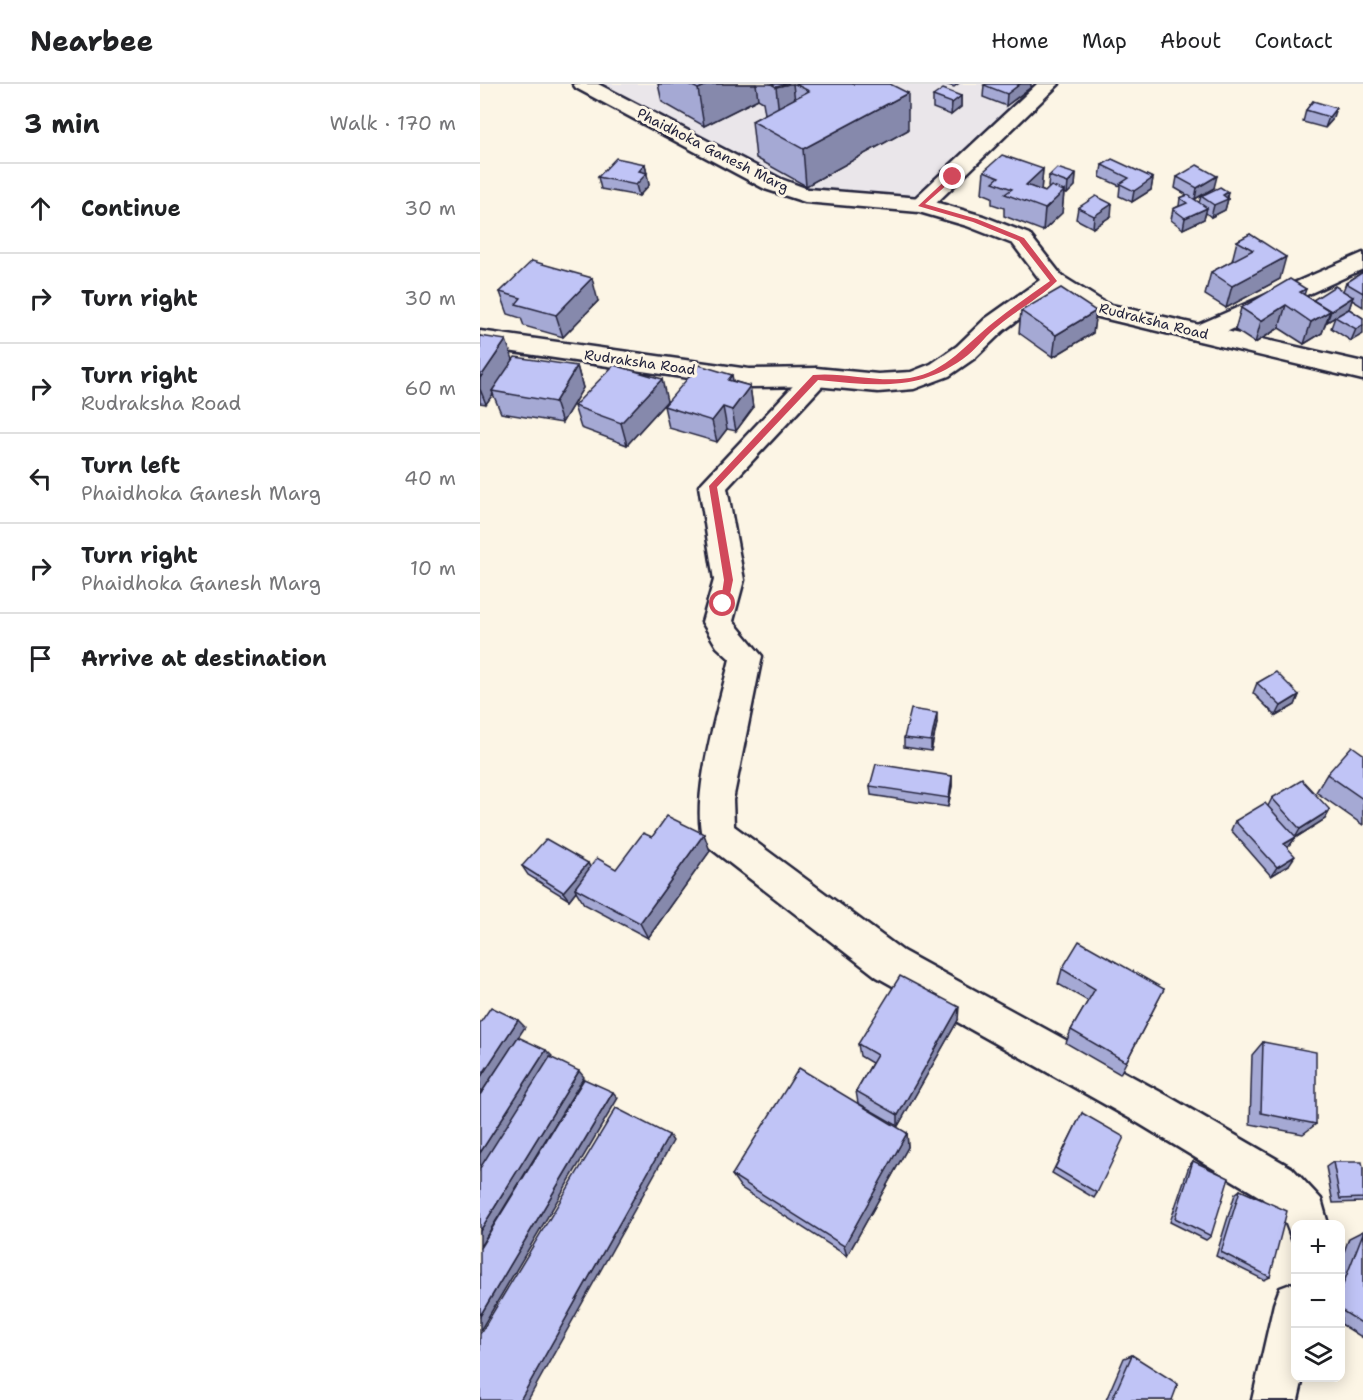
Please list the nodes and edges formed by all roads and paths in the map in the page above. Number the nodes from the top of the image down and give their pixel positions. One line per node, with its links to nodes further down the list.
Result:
1 (583, 84): 3 (street, Phaidhoka Ganesh Marg)
2 (1049, 84): 3 (street)
3 (921, 205): 5 (street, Phaidhoka Ganesh Marg)
4 (1363, 260): 6 (street)
5 (1054, 281): 6 (street, Rudraksha Road); 9 (street, Rudraksha Road)
6 (1202, 333): 8 (street, Rudraksha Road)
7 (480, 339): 9 (street, Rudraksha Road)
8 (1363, 372)
9 (816, 377): 10 (street)
10 (1307, 1220)
11 (1291, 1327): 12 (street)
12 (1275, 1400)

